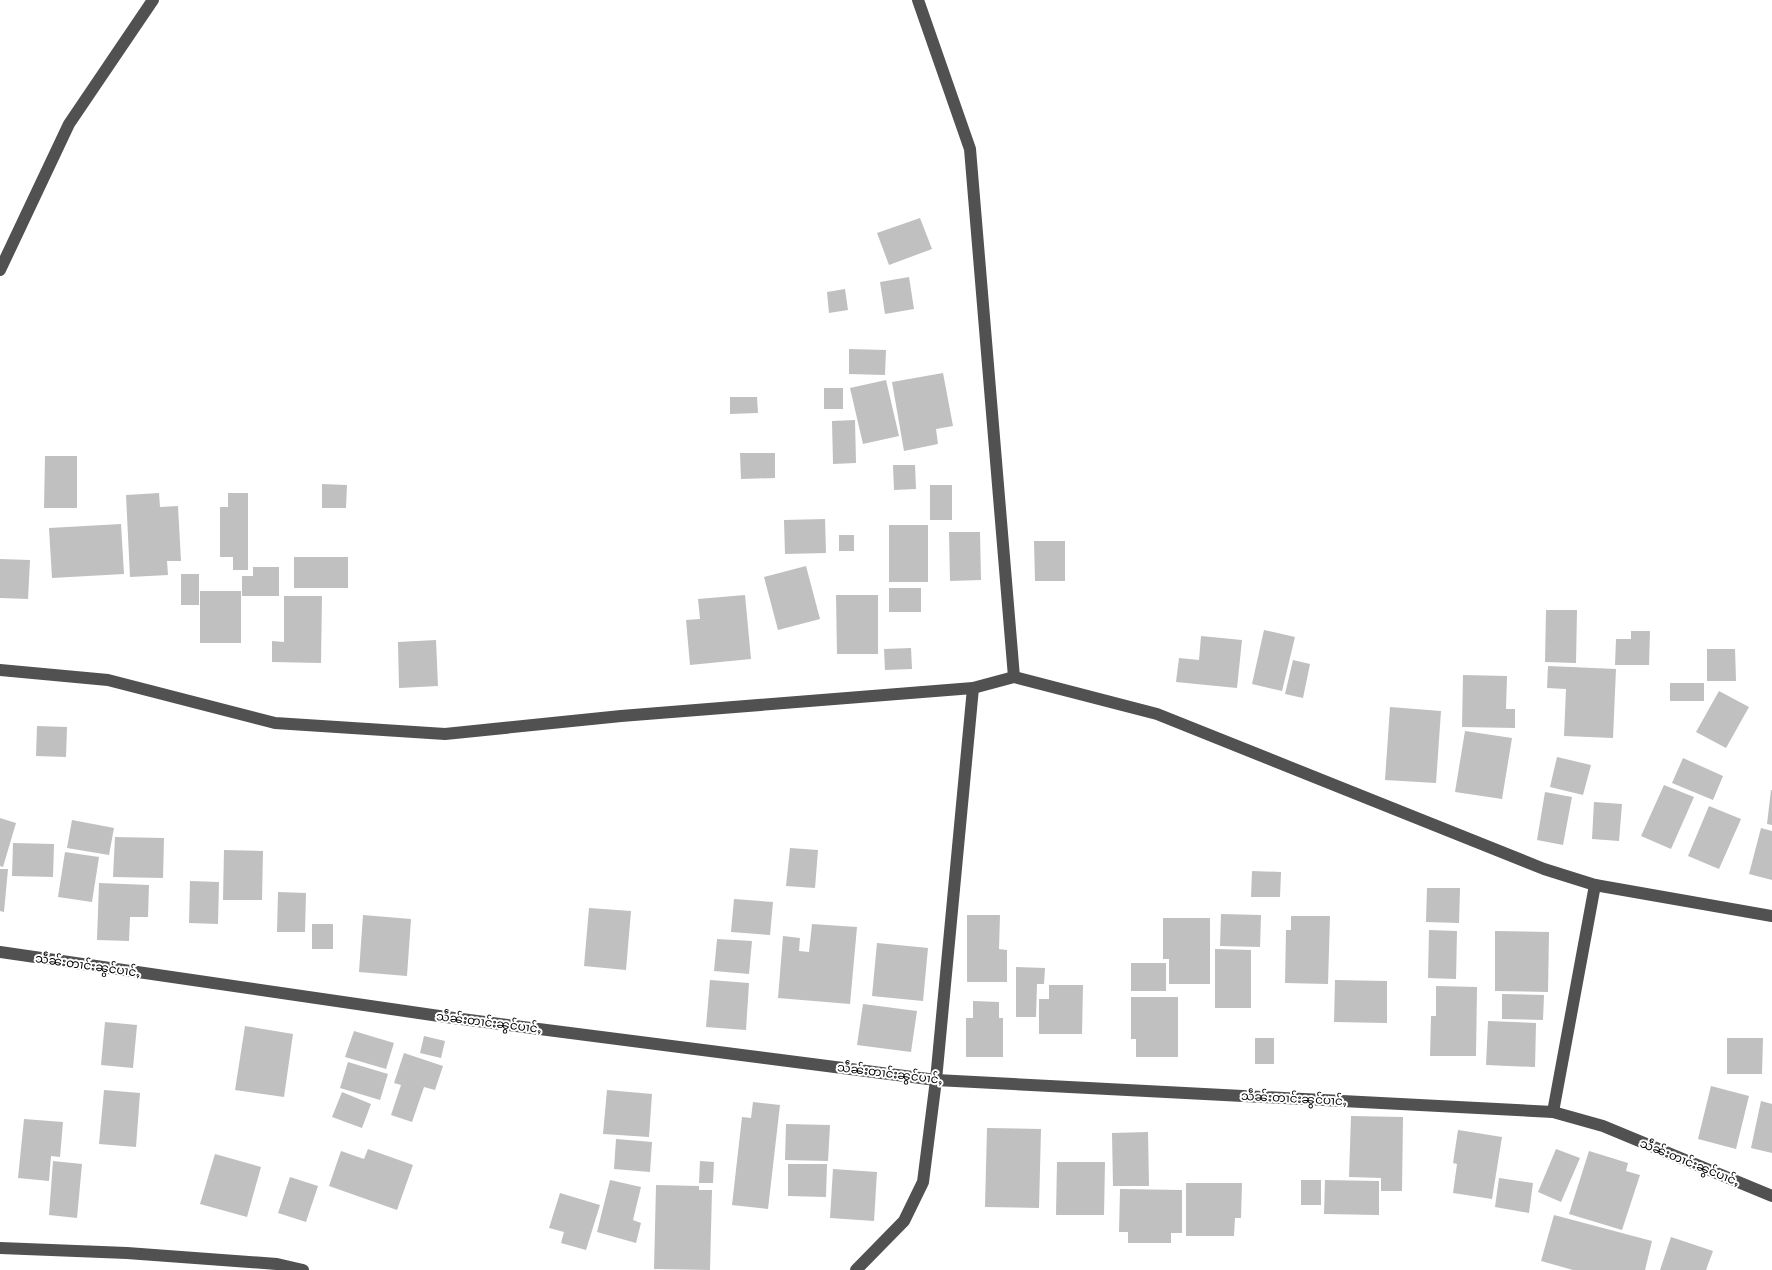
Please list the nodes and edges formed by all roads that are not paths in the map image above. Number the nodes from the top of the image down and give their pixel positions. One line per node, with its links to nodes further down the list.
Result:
1 (153, 0): 3 (street)
2 (918, 0): 5 (street)
3 (0, 270)
4 (0, 670): 6 (street)
5 (1014, 677): 6 (street); 7 (street)
6 (973, 688): 10 (street)
7 (1595, 884): 8 (street); 11 (street)
8 (1772, 916)
9 (0, 952): 10 (street, သဵၼ်းတၢင်းၼွင်ပၢင်ႇ)
10 (936, 1080): 11 (street, သဵၼ်းတၢင်းၼွင်ပၢင်ႇ); 15 (street)
11 (1553, 1112): 12 (street, သဵၼ်းတၢင်းၼွင်ပၢင်ႇ)
12 (1772, 1196)
13 (0, 1248): 14 (street)
14 (303, 1270)
15 (856, 1270)

